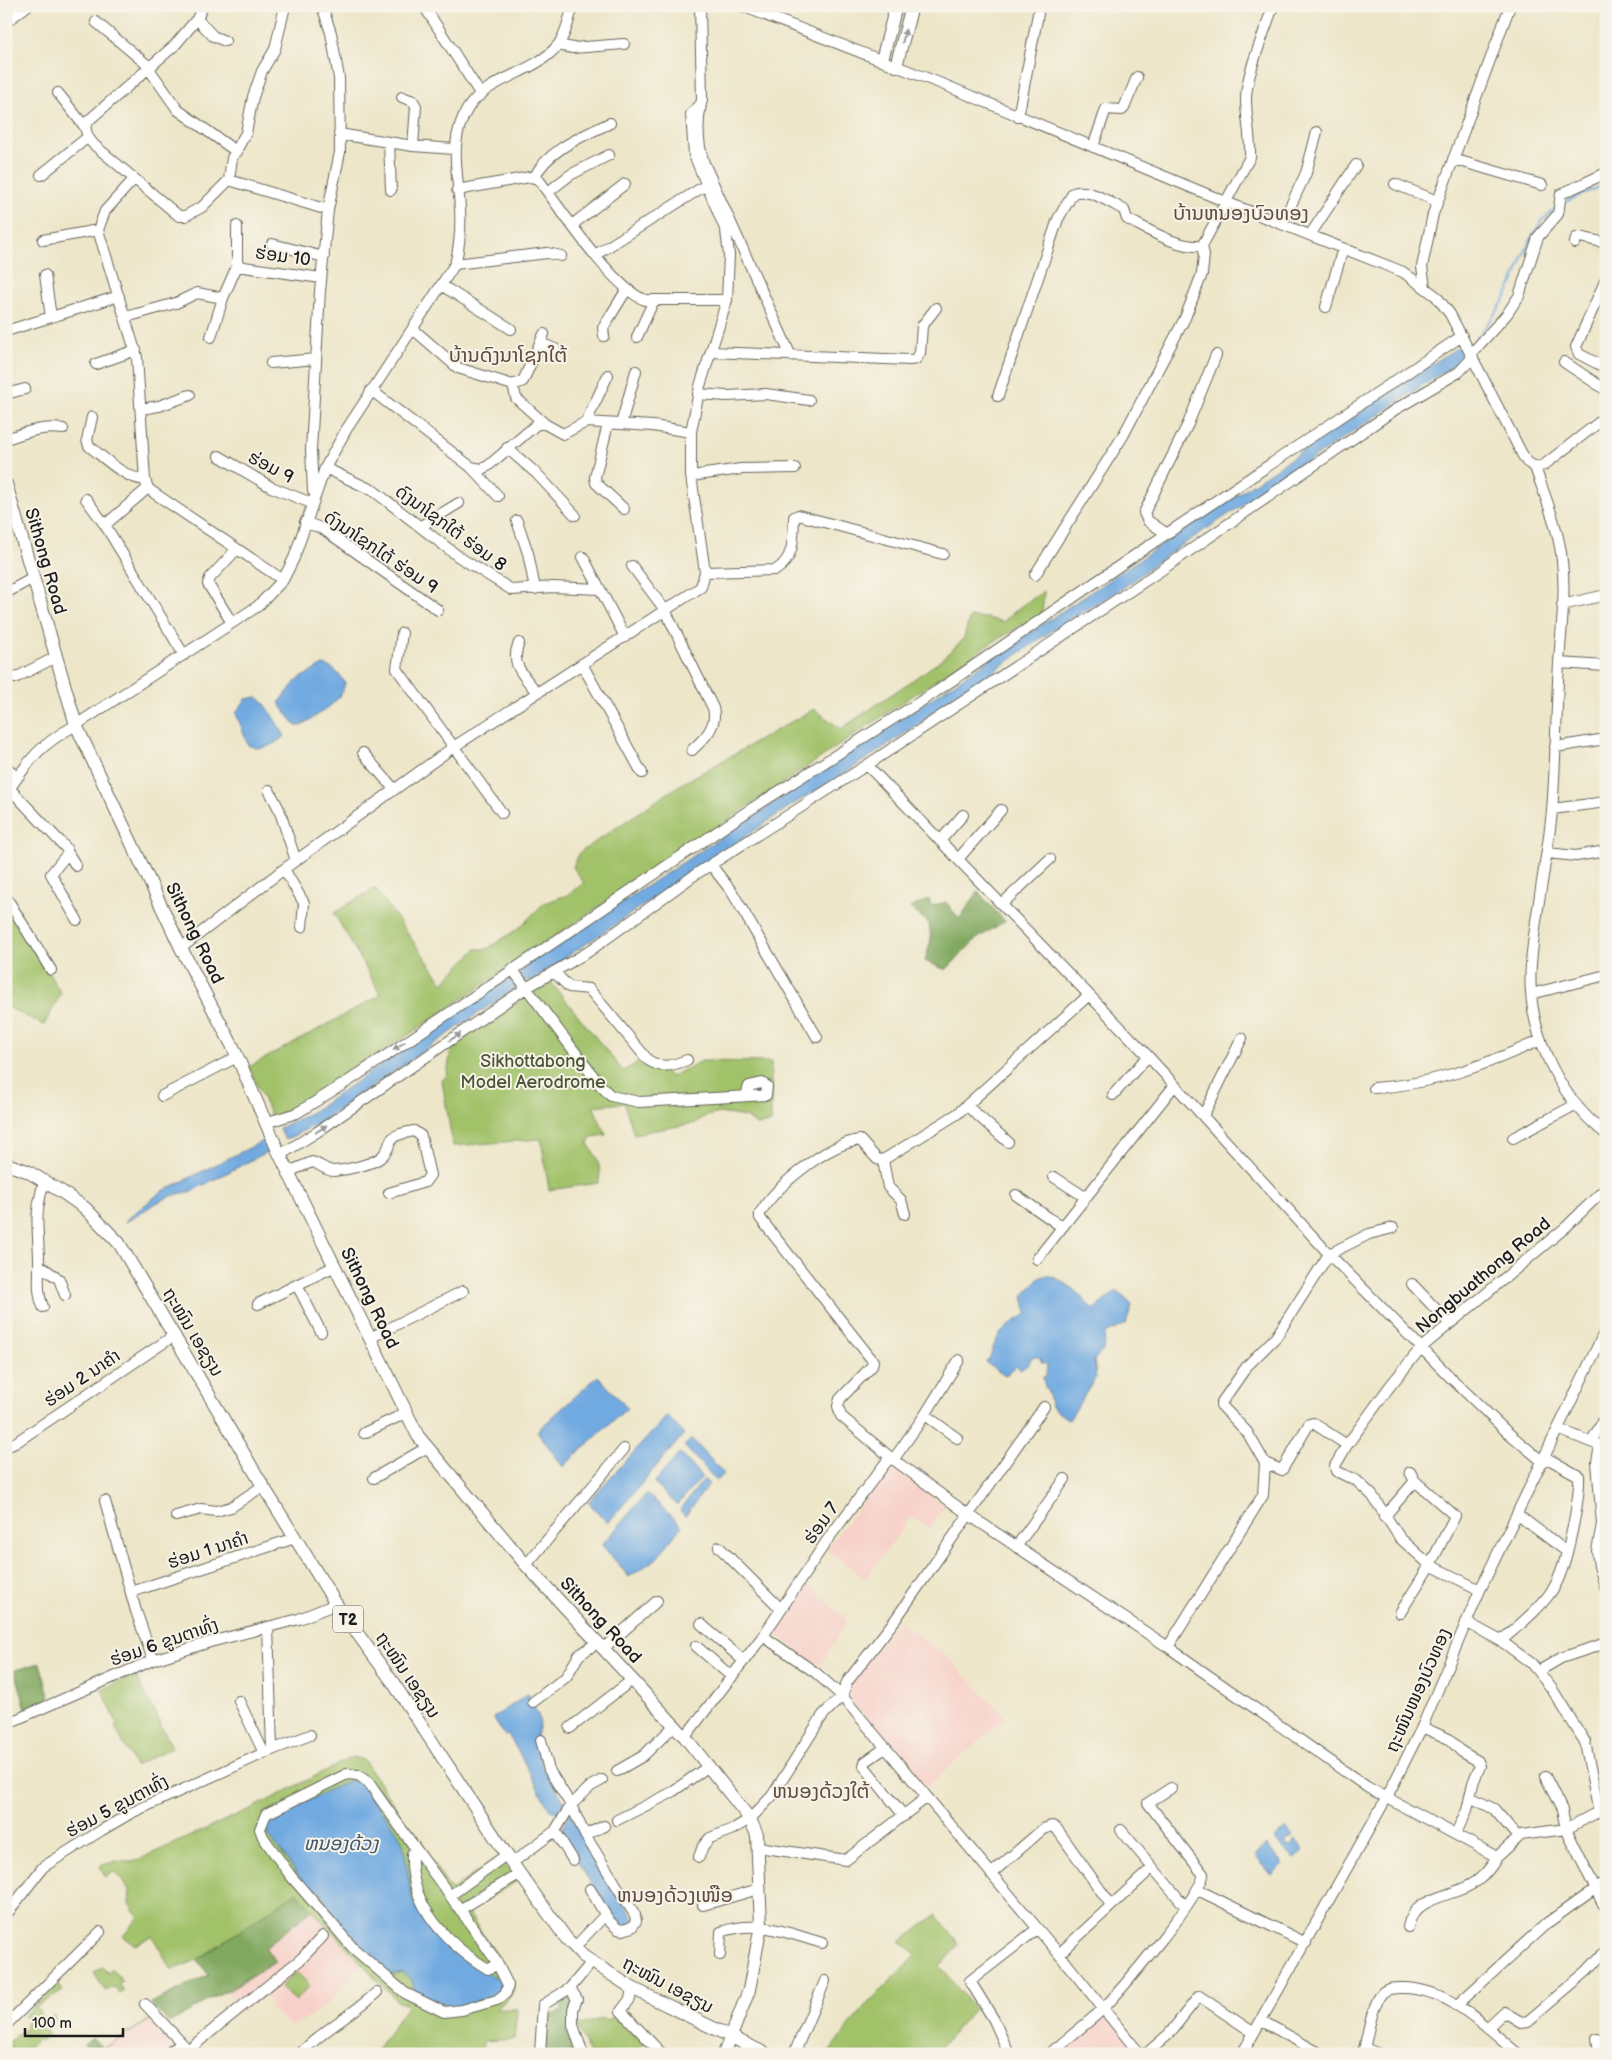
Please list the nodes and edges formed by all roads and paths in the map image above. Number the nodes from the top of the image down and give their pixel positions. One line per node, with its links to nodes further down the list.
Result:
1 (27, 6): 14 (street)
2 (285, 6): 36 (street)
3 (322, 6): 31 (street)
4 (424, 6): 24 (street)
5 (573, 6): 18 (street)
6 (700, 6): 26 (street)
7 (742, 6): 19 (street)
8 (896, 6): 19 (main road)
9 (912, 6): 20 (main road, one-way to 9)
10 (1273, 6): 54 (street)
11 (1510, 6): 38 (street)
12 (198, 11): 16 (street); 21 (street)
13 (1038, 14): 27 (street)
14 (6, 22)
15 (96, 22): 21 (street)
16 (225, 41)
17 (624, 44): 18 (street)
18 (558, 45): 24 (street)
19 (882, 60): 20 (street)
20 (896, 66): 27 (street)
21 (150, 68): 29 (street); 36 (street)
22 (1137, 77): 34 (street)
23 (58, 93): 29 (street)
24 (481, 95): 35 (street)
25 (402, 97): 33 (street)
26 (701, 104): 48 (street); 97 (street)
27 (1018, 117): 34 (street)
28 (610, 123): 43 (street)
29 (86, 132): 42 (street); 44 (street)
30 (1317, 132): 56 (street)
31 (340, 134): 32 (street); 55 (street)
32 (389, 142): 33 (street); 50 (street)
33 (412, 146): 35 (street)
34 (1093, 147): 54 (street)
35 (454, 149): 51 (street)
36 (237, 152): 45 (street)
37 (609, 155): 52 (street)
38 (1453, 159): 49 (street); 53 (street)
39 (1606, 163): 41 (street)
40 (1356, 165): 60 (street)
41 (1604, 173): 98 (street)
42 (41, 175)
43 (534, 178): 51 (street); 52 (street)
44 (134, 179): 45 (street); 59 (street)
45 (229, 180): 55 (street)
46 (625, 184): 57 (street)
47 (1395, 184): 53 (street)
48 (706, 185): 67 (street); 81 (street)
49 (1542, 185)
50 (391, 190)
51 (458, 190): 70 (street)
52 (548, 192): 57 (street)
53 (1437, 200): 76 (street)
54 (1226, 202): 56 (street); 65 (street)
55 (328, 210): 69 (street)
56 (1282, 224): 60 (street)
57 (572, 225): 67 (street)
58 (238, 226): 71 (street)
59 (98, 230): 61 (street); 78 (street)
60 (1310, 235): 66 (street)
61 (43, 240)
62 (1574, 243): 63 (street)
63 (1606, 243)
64 (272, 244): 69 (street)
65 (1202, 246): 113 (street); 150 (street)
66 (1343, 248): 76 (street); 82 (street)
67 (595, 255): 77 (street)
68 (561, 256): 70 (street)
69 (324, 257): 73 (street)
70 (455, 264): 75 (street)
71 (238, 266): 73 (street, ຮ່ອມ 10); 79 (street)
72 (45, 275): 84 (street)
73 (321, 278): 99 (street)
74 (1606, 279): 103 (street)
75 (441, 285): 86 (street); 87 (street)
76 (1425, 287): 91 (street)
77 (627, 289): 80 (street); 90 (street)
78 (119, 296): 84 (street); 85 (street)
79 (223, 298): 85 (street); 89 (street)
80 (654, 300): 81 (street); 92 (street)
81 (726, 300): 95 (street)
82 (1326, 307)
83 (936, 308): 97 (street)
84 (51, 317): 88 (street)
85 (126, 317): 94 (street)
86 (413, 329): 106 (street); 108 (street)
87 (511, 330)
88 (6, 331)
89 (211, 336)
90 (604, 336)
91 (1462, 336): 98 (street); 144 (street)
92 (637, 337)
93 (556, 349): 106 (street)
94 (136, 350): 102 (street); 115 (street)
95 (711, 352): 97 (street); 111 (street)
96 (1216, 355): 144 (street)
97 (791, 356)
98 (1472, 356): 128 (street); 177 (street)
99 (316, 360): 101 (street); 136 (street)
100 (1564, 362): 109 (street)
101 (271, 363)
102 (96, 364)
103 (1606, 368)
104 (636, 371): 121 (street)
105 (608, 375): 118 (street)
106 (513, 385): 119 (street)
107 (24, 389): 110 (street)
108 (371, 390): 127 (street); 129 (street)
109 (1606, 390)
110 (6, 394)
111 (698, 394): 114 (street); 123 (street)
112 (190, 395): 115 (street)
113 (998, 396)
114 (810, 400)
115 (142, 409): 133 (street)
116 (1606, 417): 128 (street)
117 (92, 418): 133 (street)
118 (586, 422): 119 (street); 120 (street)
119 (545, 424): 125 (street)
120 (608, 424): 121 (street); 138 (street)
121 (621, 424): 123 (street)
122 (63, 429): 124 (street)
123 (691, 432): 131 (street)
124 (6, 439)
125 (507, 448): 127 (street); 139 (street)
126 (219, 456): 136 (street, ຮ່ອມ 9)
127 (471, 467): 134 (street)
128 (1535, 467): 157 (street)
129 (324, 468): 136 (street); 143 (street, ດົງນາໂຊກໃຕ້ ຮ່ອມ 8)
130 (795, 468): 131 (street)
131 (691, 476): 149 (street)
132 (6, 484): 151 (main road, Sithong Road)
133 (147, 484): 142 (street); 145 (street)
134 (498, 496)
135 (86, 499): 142 (street)
136 (312, 499): 141 (street)
137 (459, 503): 143 (street)
138 (624, 509)
139 (575, 515)
140 (517, 521): 153 (street)
141 (305, 522): 152 (street); 158 (street, ດົງນາໂຊກໄຕ້ ຮ່ອມ 9)
142 (105, 525): 164 (street)
143 (421, 526): 153 (street, ດົງນາໂຊກໃຕ້ ຮ່ອມ 8)
144 (1167, 534): 205 (street)
145 (236, 549): 152 (street); 160 (street)
146 (943, 554): 149 (street)
147 (583, 558): 154 (street)
148 (632, 566): 159 (street)
149 (706, 572): 159 (street)
150 (1035, 575)
151 (33, 578): 155 (street); 165 (main road, Sithong Road)
152 (283, 580): 160 (street)
153 (535, 589): 154 (street, ດົງນາໂຊກໃຕ້ ຮ່ອມ 8)
154 (600, 589): 162 (street)
155 (6, 594)
156 (1606, 595): 157 (street)
157 (1562, 605): 166 (street)
158 (438, 610)
159 (666, 610): 162 (street); 175 (street)
160 (232, 623): 164 (street)
161 (402, 633): 173 (street)
162 (625, 637): 167 (street)
163 (519, 643): 170 (street)
164 (184, 655): 171 (street)
165 (56, 658): 169 (street); 171 (main road, Sithong Road)
166 (1559, 662): 168 (street); 174 (street)
167 (582, 664): 170 (street); 179 (street)
168 (1606, 666)
169 (15, 678)
170 (538, 693): 173 (street)
171 (76, 725): 180 (street); 203 (main road, Sithong Road)
172 (1606, 739): 174 (street)
173 (455, 746): 181 (street); 187 (street)
174 (1555, 747): 185 (street)
175 (692, 750)
176 (364, 753): 181 (street)
177 (867, 765): 189 (street); 196 (street)
178 (6, 766): 180 (street)
179 (642, 773)
180 (16, 778): 183 (street)
181 (394, 789): 195 (street)
182 (269, 790): 195 (street)
183 (8, 792): 191 (street)
184 (1606, 802): 185 (street)
185 (1552, 809): 192 (street)
186 (1001, 810): 193 (street)
187 (502, 813)
188 (963, 815): 189 (street)
189 (940, 841): 193 (street)
190 (1606, 851): 192 (street)
191 (68, 853): 197 (street); 201 (street)
192 (1547, 854): 209 (street)
193 (958, 859): 200 (street)
194 (1050, 859): 200 (street)
195 (296, 861): 198 (street)
196 (711, 865): 206 (street); 211 (street)
197 (76, 866)
198 (284, 869): 202 (street); 203 (street)
199 (6, 897): 204 (street)
200 (1002, 904): 210 (street)
201 (77, 920)
202 (302, 927)
203 (181, 948): 215 (main road, Sithong Road)
204 (51, 970)
205 (514, 972): 208 (street); 225 (street, one-way to 225)
206 (554, 972): 208 (street); 216 (street)
207 (1606, 975): 209 (street)
208 (525, 987): 221 (street); 229 (street, one-way to 208)
209 (1531, 994): 213 (street)
210 (1089, 995): 214 (street); 223 (street)
211 (817, 1037)
212 (1242, 1038): 224 (street)
213 (1541, 1040): 218 (street); 222 (street)
214 (1148, 1056): 217 (street); 219 (street)
215 (237, 1058): 220 (street); 225 (main road, Sithong Road)
216 (687, 1060)
217 (1174, 1086): 224 (street); 238 (street)
218 (1374, 1088)
219 (1113, 1095)
220 (162, 1096)
221 (746, 1096)
222 (1575, 1105): 226 (street); 227 (street)
223 (967, 1106): 228 (street); 230 (street)
224 (1203, 1116): 242 (street)
225 (265, 1123): 229 (main road, Sithong Road)
226 (1606, 1134)
227 (1513, 1138)
228 (1008, 1142)
229 (280, 1154): 232 (main road, Sithong Road)
230 (883, 1160): 239 (street); 271 (street)
231 (6, 1164): 234 (main road, ຖະໜົນ ເອຊຽນ / T2)
232 (288, 1172): 236 (street); 245 (main road, Sithong Road)
233 (1054, 1177): 238 (street)
234 (44, 1182): 244 (street); 255 (main road, ຖະໜົນ ເອຊຽນ / T2)
235 (1606, 1188): 252 (street, Nongbuathong Road)
236 (389, 1193)
237 (1016, 1195): 240 (street)
238 (1085, 1197): 240 (street)
239 (905, 1214)
240 (1062, 1227): 243 (street)
241 (1393, 1228): 242 (street)
242 (1329, 1254): 257 (street); 273 (street)
243 (1037, 1259)
244 (39, 1265): 249 (street); 251 (street)
245 (335, 1266): 247 (street); 256 (main road, Sithong Road)
246 (1412, 1284): 252 (street)
247 (297, 1285): 250 (street); 254 (street)
248 (463, 1291): 256 (street)
249 (65, 1295)
250 (258, 1304)
251 (44, 1307)
252 (1449, 1323): 257 (street, Nongbuathong Road)
253 (1606, 1329): 263 (street, ຖະໜົນໜອງບົວທອງ)
254 (322, 1332)
255 (175, 1335): 268 (street, ຮ່ອມ 2 ນາຄຳ); 276 (main road, ຖະໜົນ ເອຊຽນ / T2)
256 (370, 1338): 260 (main road, Sithong Road)
257 (1421, 1348): 266 (street, Nongbuathong Road); 272 (street)
258 (958, 1360): 261 (street, ຮ່ອມ 7)
259 (1044, 1407): 278 (street)
260 (406, 1413): 264 (street); 269 (main road, Sithong Road)
261 (925, 1415): 265 (street); 271 (street, ຮ່ອມ 7)
262 (1606, 1416): 267 (street)
263 (1558, 1429): 267 (street); 272 (street, ຖະໜົນໜອງບົວທອງ)
264 (364, 1433)
265 (957, 1438)
266 (1347, 1445): 273 (street); 281 (street, Nongbuathong Road)
267 (1599, 1445): 288 (street)
268 (6, 1447)
269 (426, 1448): 274 (street); 286 (main road, Sithong Road)
270 (624, 1449): 286 (street)
271 (891, 1459): 278 (street); 293 (street, ຮ່ອມ 7)
272 (1544, 1460): 279 (street, ຖະໜົນໜອງບົວທອງ); 285 (street)
273 (1265, 1463): 303 (street)
274 (374, 1478)
275 (1065, 1479): 284 (street)
276 (263, 1486): 280 (street); 282 (main road, ຖະໜົນ ເອຊຽນ / T2)
277 (105, 1501): 290 (street)
278 (968, 1515): 284 (street); 309 (street)
279 (1518, 1515): 285 (street); 289 (street, ຖະໜົນໜອງບົວທອງ)
280 (176, 1516)
281 (1384, 1516): 287 (street); 287 (street)
282 (295, 1538): 290 (street, ຮ່ອມ 1 ນາຄຳ); 292 (main road, ຖະໜົນ ເອຊຽນ / T2)
283 (718, 1547): 293 (street)
284 (1016, 1547): 303 (street)
285 (1566, 1551): 299 (street)
286 (526, 1565): 301 (main road, Sithong Road)
287 (1430, 1565): 289 (street); 294 (street)
288 (1606, 1589)
289 (1480, 1590): 295 (street, ຖະໜົນໜອງບົວທອງ)
290 (131, 1592): 304 (street)
291 (657, 1601): 301 (street)
292 (336, 1604): 297 (street, ຮ່ອມ 6 ຂູນຕາທົ່ງ); 345 (main road, ຖະໜົນ ເອຊຽນ / T2)
293 (781, 1609): 298 (street, ຮ່ອມ 7)
294 (1400, 1613)
295 (1466, 1622): 299 (street); 314 (street, ຖະໜົນໜອງບົວທອງ)
296 (701, 1624): 305 (street)
297 (268, 1627): 304 (street, ຮ່ອມ 6 ຂູນຕາທົ່ງ); 320 (street)
298 (763, 1636): 305 (street, ຮ່ອມ 7); 309 (street)
299 (1501, 1641): 306 (street)
300 (1606, 1643): 306 (street)
301 (600, 1646): 308 (main road, Sithong Road); 311 (street)
302 (696, 1646): 307 (street)
303 (1168, 1647): 326 (street)
304 (153, 1660): 312 (street, ຮ່ອມ 6 ຂູນຕາທົ່ງ)
305 (744, 1661): 307 (street, ຮ່ອມ 7)
306 (1539, 1671): 334 (street)
307 (732, 1677): 317 (street, ຮ່ອມ 7)
308 (632, 1680): 313 (main road, Sithong Road); 315 (street)
309 (842, 1696): 319 (street); 331 (street)
310 (239, 1700): 320 (street)
311 (532, 1702)
312 (6, 1724)
313 (674, 1726): 317 (main road, Sithong Road); 322 (street)
314 (1422, 1727): 326 (street, ຖະໜົນໜອງບົວທອງ); 327 (street)
315 (570, 1728)
316 (310, 1734): 320 (street, ຮ່ອມ 5 ຂູນຕາທົ່ງ)
317 (685, 1737): 321 (main road, Sithong Road)
318 (542, 1740): 329 (street)
319 (885, 1748): 328 (street); 330 (street)
320 (268, 1751): 359 (street, ຮ່ອມ 5 ຂູນຕາທົ່ງ)
321 (709, 1766): 331 (main road, Sithong Road); 332 (street)
322 (617, 1771)
323 (1545, 1776): 334 (street)
324 (602, 1780): 329 (street)
325 (1171, 1788): 351 (street)
326 (1387, 1797): 337 (street); 367 (street, ຖະໜົນໜອງບົວທອງ)
327 (1470, 1797): 337 (street); 339 (street)
328 (926, 1798): 330 (street); 347 (street)
329 (570, 1806): 336 (street); 338 (street)
330 (904, 1816): 340 (street)
331 (750, 1819): 340 (main road, Sithong Road); 342 (street)
332 (617, 1820)
333 (604, 1826): 338 (street)
334 (1566, 1829): 339 (street); 352 (street)
335 (1121, 1830): 346 (street)
336 (556, 1831): 344 (street); 345 (street)
337 (1456, 1833): 343 (street)
338 (585, 1835): 360 (street)
339 (1518, 1837): 343 (street)
340 (758, 1847): 349 (main road, Sithong Road)
341 (415, 1850): 353 (street); 372 (street); 372 (street)
342 (699, 1857)
343 (1497, 1857): 362 (street)
344 (573, 1860)
345 (512, 1864): 353 (street); 357 (street); 368 (main road, ຖະໜົນ ເອຊຽນ / T2)
346 (1152, 1868): 355 (street); 356 (street)
347 (991, 1874): 355 (street); 363 (street)
348 (1606, 1881): 352 (street)
349 (759, 1888): 354 (street); 361 (main road, Sithong Road)
350 (590, 1889): 360 (street)
351 (1198, 1890): 356 (street); 367 (street)
352 (1595, 1890): 358 (street); 379 (street)
353 (451, 1895): 357 (street)
354 (703, 1905)
355 (1111, 1905): 370 (street)
356 (1185, 1906): 380 (street)
357 (462, 1909): 372 (street)
358 (1606, 1910)
359 (6, 1915)
360 (605, 1915): 368 (street)
361 (760, 1925): 366 (street); 371 (street); 385 (main road, Sithong Road)
362 (1408, 1927)
363 (1037, 1929): 370 (street); 397 (street)
364 (100, 1932): 382 (street)
365 (323, 1936): 387 (street)
366 (822, 1943)
367 (1306, 1943): 381 (street, ຖະໜົນໜອງບົວທອງ)
368 (575, 1948): 373 (main road, ຖະໜົນ ເອຊຽນ / T2)
369 (1606, 1950): 383 (street)
370 (1059, 1954): 380 (street)
371 (720, 1955)
372 (496, 1961)
373 (592, 1962): 375 (street); 376 (main road, ຖະໜົນ ເອຊຽນ / T2)
374 (825, 1981): 396 (street)
375 (570, 1988): 391 (street); 392 (street)
376 (632, 1988): 385 (main road, ຖະໜົນ ເອຊຽນ / T2); 393 (street)
377 (377, 1992): 390 (street)
378 (145, 2004): 387 (street)
379 (1457, 2004): 383 (street); 388 (street)
380 (1102, 2009): 398 (street); 399 (street)
381 (1262, 2021): 384 (street, ຖະໜົນໜອງບົວທອງ); 402 (street)
382 (6, 2025)
383 (1488, 2028): 404 (street)
384 (1254, 2033): 400 (street); 401 (street, ຖະໜົນໜອງບົວທອງ)
385 (731, 2038): 394 (main road, Sithong Road); 395 (main road, ຖະໜົນ ເອຊຽນ / T2)
386 (1597, 2039): 405 (street)
387 (187, 2049): 389 (street)
388 (1363, 2051): 403 (street)
389 (167, 2054)
390 (300, 2054)
391 (540, 2054)
392 (582, 2054)
393 (662, 2054)
394 (724, 2054)
395 (766, 2054)
396 (794, 2054)
397 (1009, 2054)
398 (1049, 2054)
399 (1140, 2054)
400 (1146, 2054)
401 (1242, 2054)
402 (1321, 2054)
403 (1379, 2054)
404 (1518, 2054)
405 (1599, 2054)

